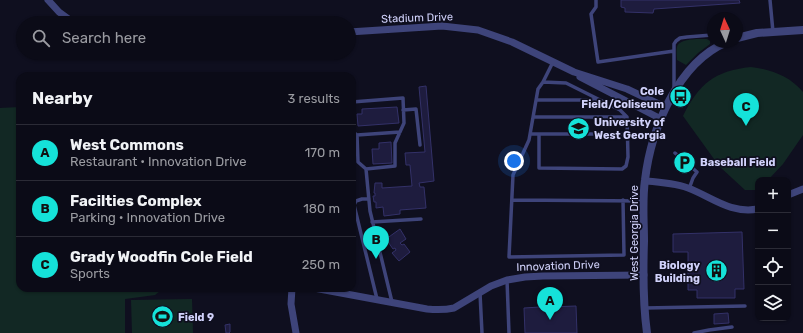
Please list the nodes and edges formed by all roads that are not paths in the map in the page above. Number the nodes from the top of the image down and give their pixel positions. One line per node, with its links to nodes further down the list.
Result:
1 (48, 0): 4 (street)
2 (596, 0): 11 (lane)
3 (770, 0): 7 (lane)
4 (64, 16)
5 (803, 30): 7 (street)
6 (356, 32): 12 (street, Stadium Drive)
7 (773, 32): 9 (street)
8 (707, 35): 11 (lane)
9 (743, 36)
10 (715, 48): 15 (street, West Georgia Drive)
11 (674, 51): 15 (lane)
12 (553, 62): 13 (street, Stadium Drive); 14 (lane)
13 (574, 72): 19 (street, Stadium Drive); 23 (street, Stadium Drive)
14 (543, 82): 16 (lane); 17 (lane)
15 (674, 93): 19 (street, West Georgia Drive)
16 (536, 100): 17 (lane); 22 (lane)
17 (599, 100): 21 (lane)
18 (356, 102): 20 (lane)
19 (665, 108): 23 (street, West Georgia Drive)
20 (403, 110): 24 (lane); 29 (lane)
21 (627, 116): 22 (lane); 27 (lane)
22 (533, 117): 25 (lane)
23 (661, 119): 32 (street, West Georgia Drive)
24 (400, 132): 28 (lane); 31 (lane)
25 (530, 134): 26 (lane); 37 (lane)
26 (539, 134): 27 (lane); 27 (lane)
27 (627, 134)
28 (357, 135): 31 (lane)
29 (420, 145)
30 (675, 153): 33 (lane)
31 (366, 169): 36 (lane)
32 (644, 181): 33 (street); 40 (street, West Georgia Drive)
33 (689, 189): 41 (street)
34 (803, 189): 35 (street)
35 (791, 194)
36 (368, 199): 39 (lane); 44 (lane)
37 (512, 200): 38 (lane); 38 (lane)
38 (623, 200): 40 (lane)
39 (356, 201)
40 (643, 201): 45 (street, West Georgia Drive)
41 (755, 209)
42 (356, 213): 50 (lane)
43 (421, 219): 44 (lane)
44 (372, 222): 51 (lane)
45 (644, 275): 46 (street, Innovation Drive); 53 (street, West Georgia Drive)
46 (507, 280): 49 (street, Innovation Drive); 58 (lane)
47 (292, 292): 56 (street)
48 (335, 292): 50 (street, Innovation Drive)
49 (480, 292): 51 (street, Innovation Drive); 57 (lane)
50 (377, 300): 51 (street, Innovation Drive)
51 (393, 303)
52 (745, 306): 53 (lane)
53 (645, 308): 59 (street, West Georgia Drive)
54 (732, 327): 55 (lane)
55 (702, 332): 60 (lane)
56 (296, 333)
57 (482, 333)
58 (509, 333)
59 (647, 333)
60 (694, 333)

